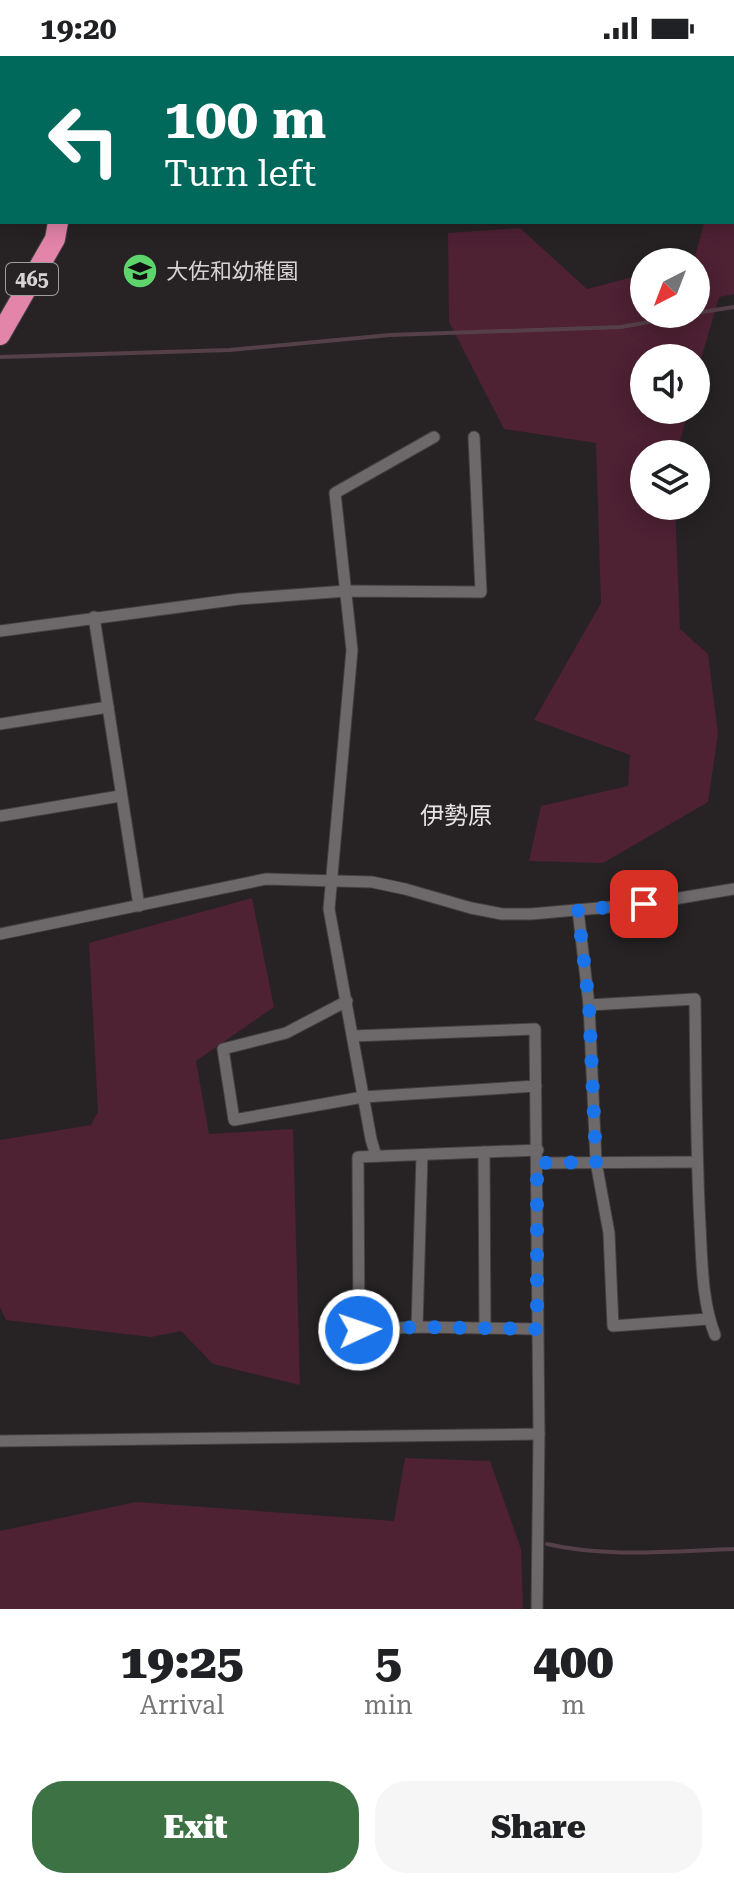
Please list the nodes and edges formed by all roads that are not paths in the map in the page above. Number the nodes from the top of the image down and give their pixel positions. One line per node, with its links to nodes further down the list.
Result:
1 (58, 224): 2 (highway, 465)
2 (0, 335)
3 (434, 437): 5 (street)
4 (474, 437): 5 (street)
5 (346, 591): 6 (street); 12 (street)
6 (94, 617): 7 (street); 8 (street)
7 (0, 631)
8 (108, 707): 9 (street); 10 (street)
9 (0, 724)
10 (120, 796): 11 (street); 14 (street)
11 (0, 816)
12 (330, 881): 14 (street); 15 (street); 17 (street)
13 (734, 889): 15 (street)
14 (139, 906): 16 (street)
15 (578, 910): 18 (street)
16 (0, 934)
17 (347, 1001): 19 (street); 21 (street)
18 (589, 1005): 26 (street); 27 (street)
19 (353, 1036): 20 (street); 21 (street)
20 (536, 1086): 21 (street); 25 (street)
21 (363, 1097): 24 (street)
22 (484, 1152): 23 (street); 25 (street); 30 (street)
23 (422, 1155): 24 (street); 29 (street)
24 (376, 1156): 29 (street)
25 (538, 1156): 26 (street); 31 (street)
26 (596, 1162): 27 (street); 28 (street)
27 (696, 1162): 28 (street)
28 (708, 1319): 32 (street)
29 (417, 1327): 30 (street)
30 (485, 1328): 31 (street)
31 (537, 1329): 33 (street)
32 (715, 1335)
33 (539, 1434): 34 (street); 35 (street)
34 (0, 1441)
35 (537, 1609)

